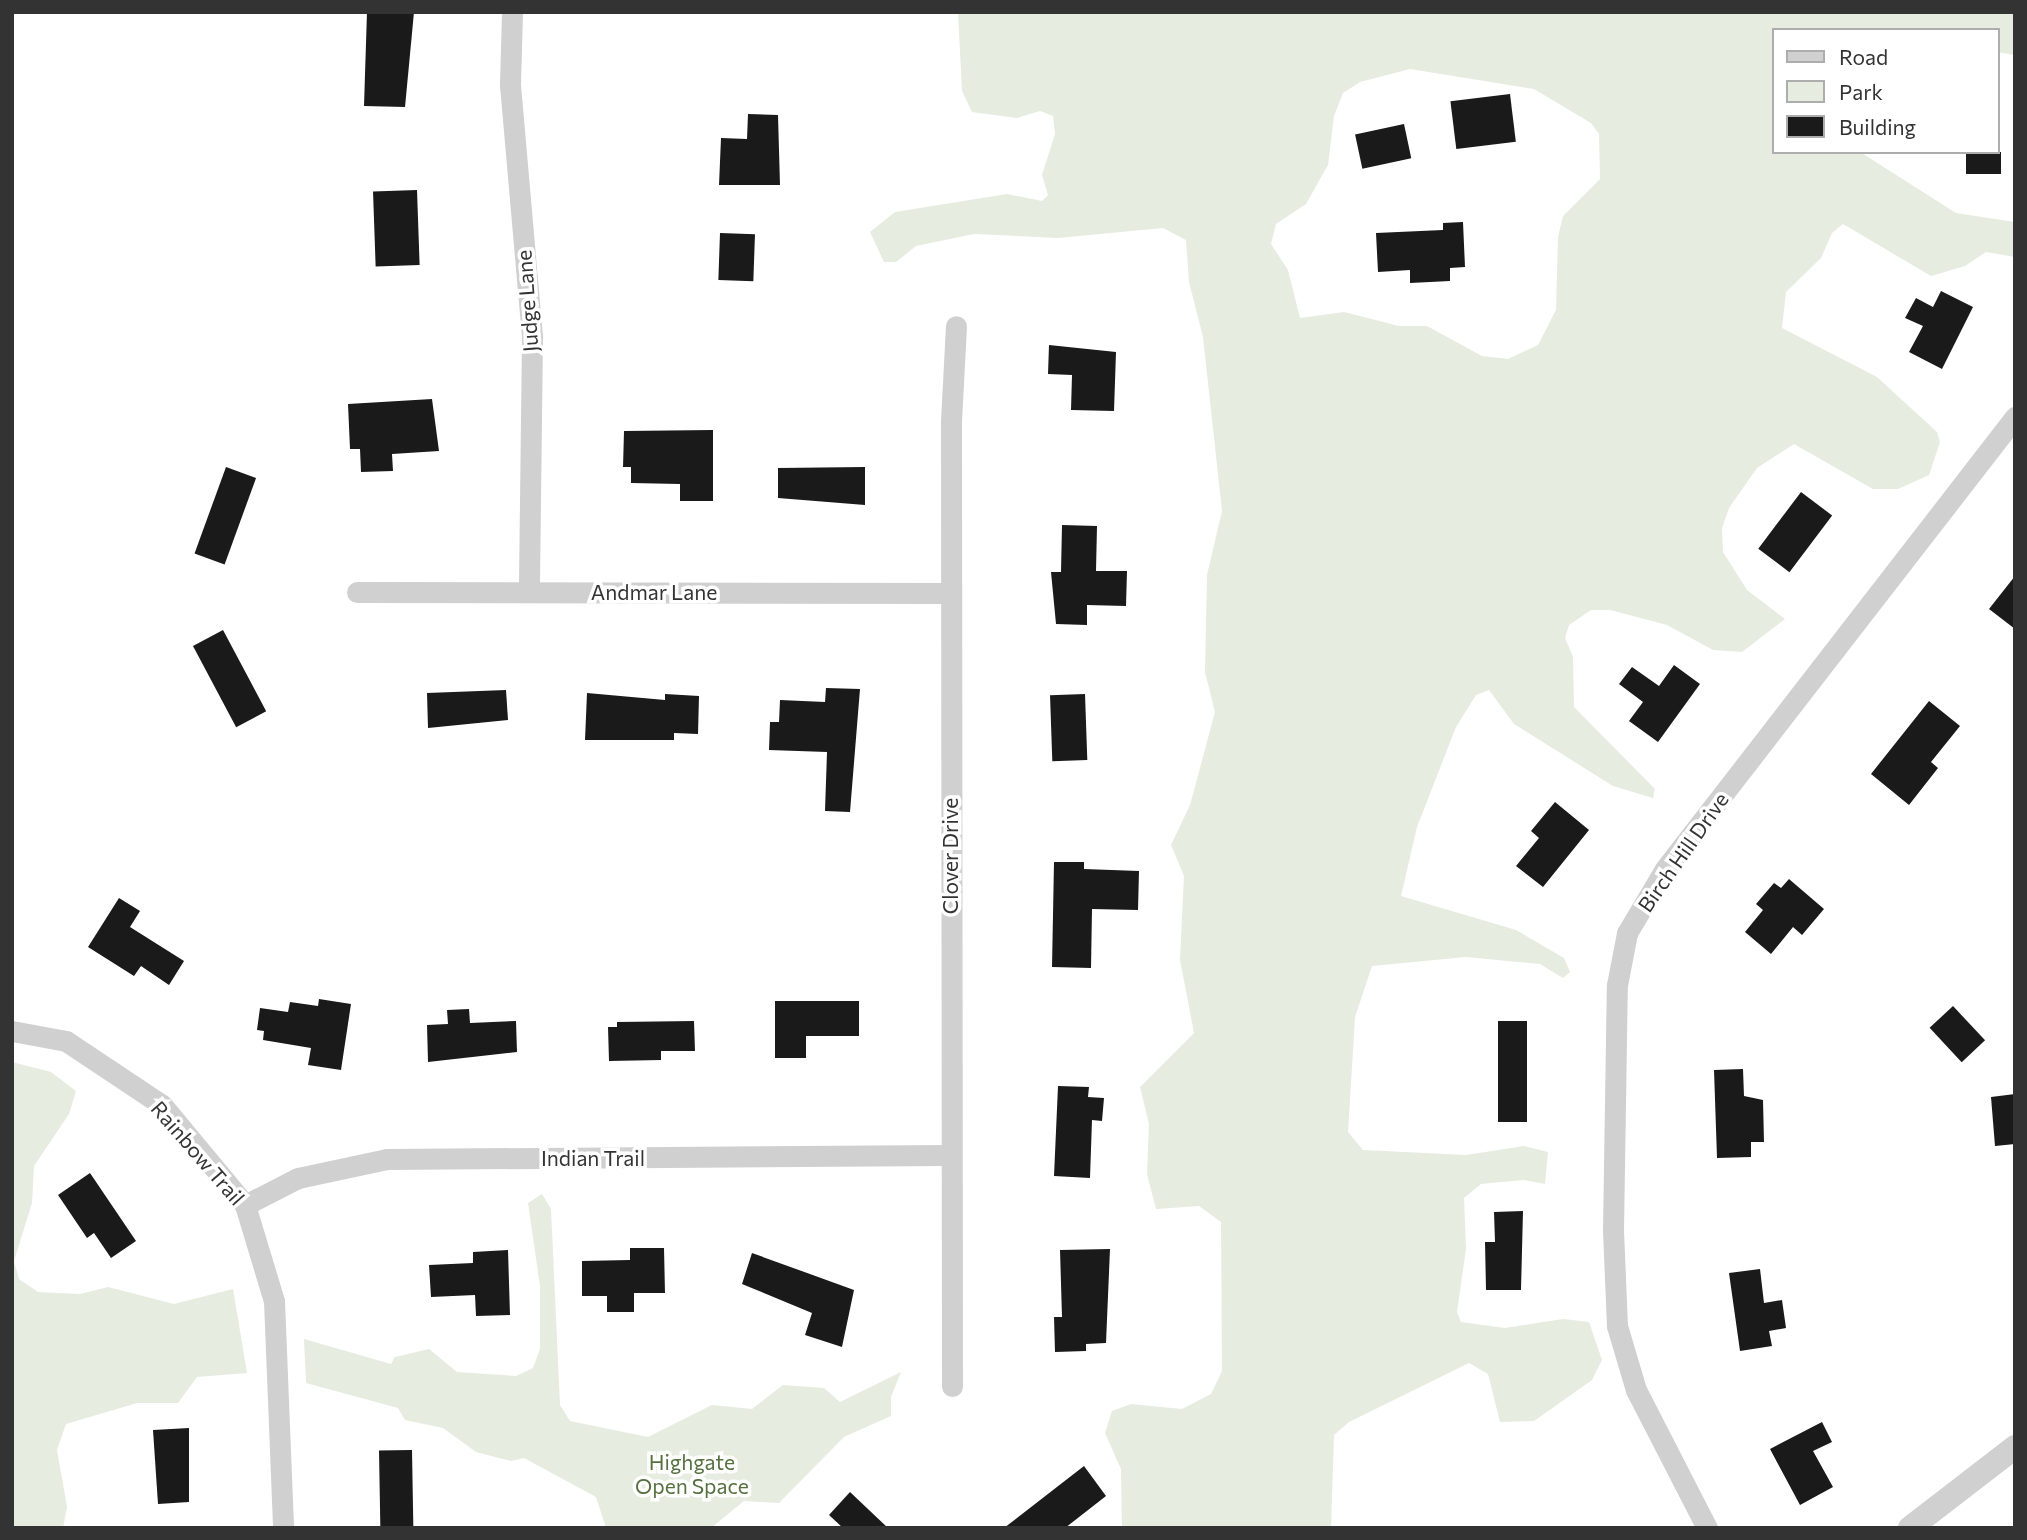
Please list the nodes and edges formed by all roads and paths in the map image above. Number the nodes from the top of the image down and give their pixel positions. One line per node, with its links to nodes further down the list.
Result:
1 (512, 12): 4 (street, Judge Lane)
2 (956, 326): 6 (street, Clover Drive)
3 (2015, 417): 13 (street, Birch Hill Drive)
4 (529, 591): 5 (street, Andmar Lane); 6 (street, Andmar Lane)
5 (357, 592)
6 (950, 593): 8 (street, Clover Drive)
7 (12, 1031): 9 (street, Rainbow Trail)
8 (948, 1155): 9 (street, Indian Trail); 10 (street, Clover Drive)
9 (245, 1205): 12 (street, Rainbow Trail)
10 (952, 1386)
11 (2015, 1447): 14 (street)
12 (283, 1528)
13 (1707, 1528)
14 (1910, 1528)

